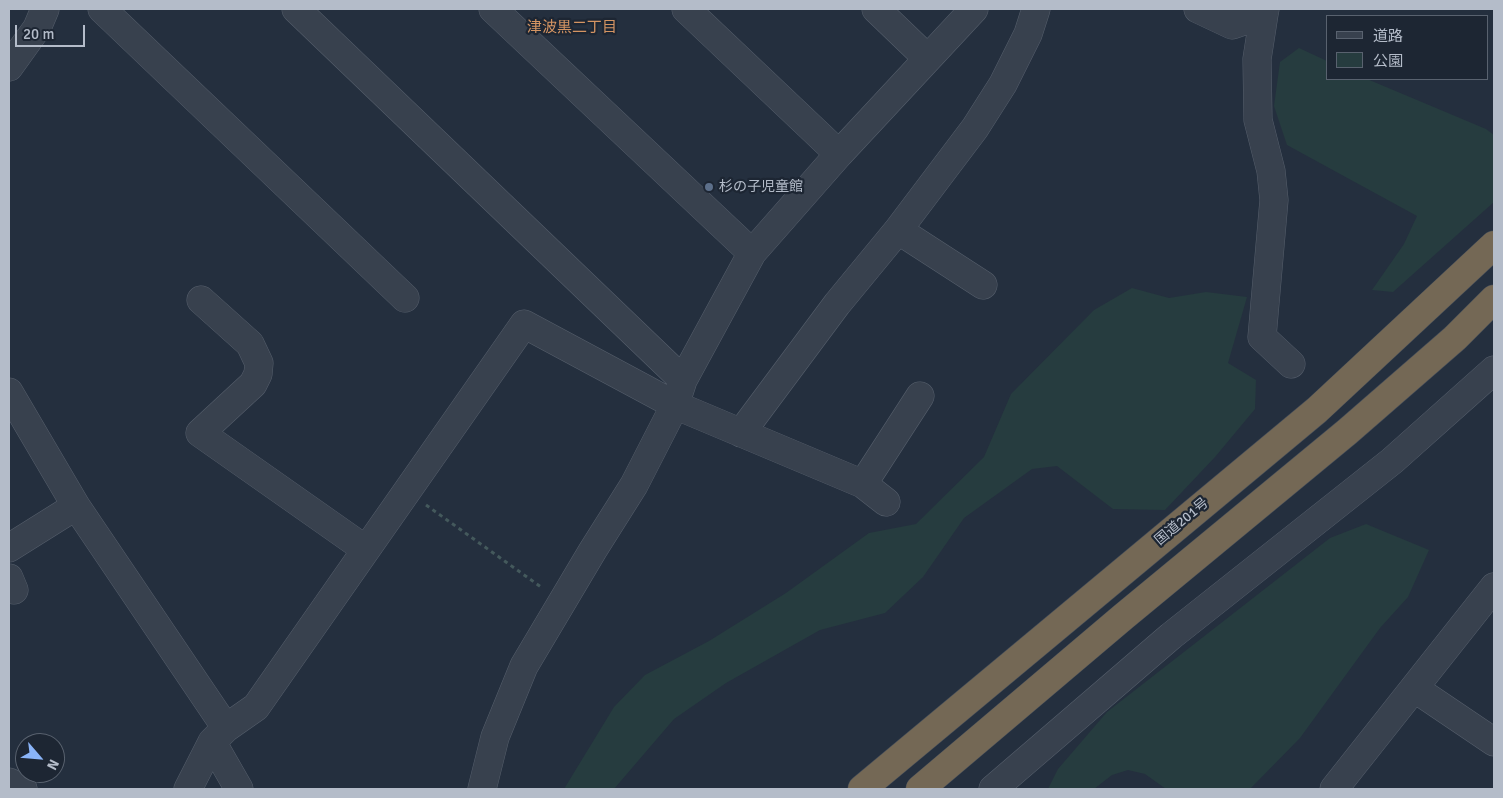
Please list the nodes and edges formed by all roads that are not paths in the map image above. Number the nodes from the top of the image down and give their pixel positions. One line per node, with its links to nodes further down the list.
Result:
1 (45, 9): 12 (street)
2 (102, 9): 18 (street)
3 (296, 9): 24 (street)
4 (493, 9): 16 (street)
5 (686, 9): 13 (street)
6 (876, 9): 11 (street)
7 (974, 9): 11 (street)
8 (1036, 9): 14 (street)
9 (1198, 9): 10 (street)
10 (1264, 12): 21 (street)
11 (927, 58): 13 (street)
12 (9, 67)
13 (839, 154): 16 (street)
14 (898, 230): 17 (street); 26 (street)
15 (1494, 245): 41 (highway, 国道201号)
16 (752, 253): 24 (street)
17 (983, 285)
18 (405, 298)
19 (1494, 299): 42 (highway)
20 (201, 300): 31 (street)
21 (1291, 364)
22 (1494, 370): 43 (street)
23 (9, 392): 29 (street)
24 (679, 392): 26 (street); 31 (street); 40 (street)
25 (920, 396): 27 (street)
26 (741, 433): 27 (street)
27 (863, 484): 28 (street)
28 (886, 502)
29 (76, 506): 30 (street); 34 (street)
30 (9, 548)
31 (364, 549): 34 (street)
32 (1494, 587): 33 (street)
33 (1414, 688): 35 (street); 44 (street)
34 (219, 735): 38 (street); 39 (street)
35 (1494, 742)
36 (9, 782): 37 (street)
37 (23, 789)
38 (188, 789)
39 (238, 789)
40 (482, 789)
41 (862, 789)
42 (920, 789)
43 (992, 789)
44 (1334, 789)

